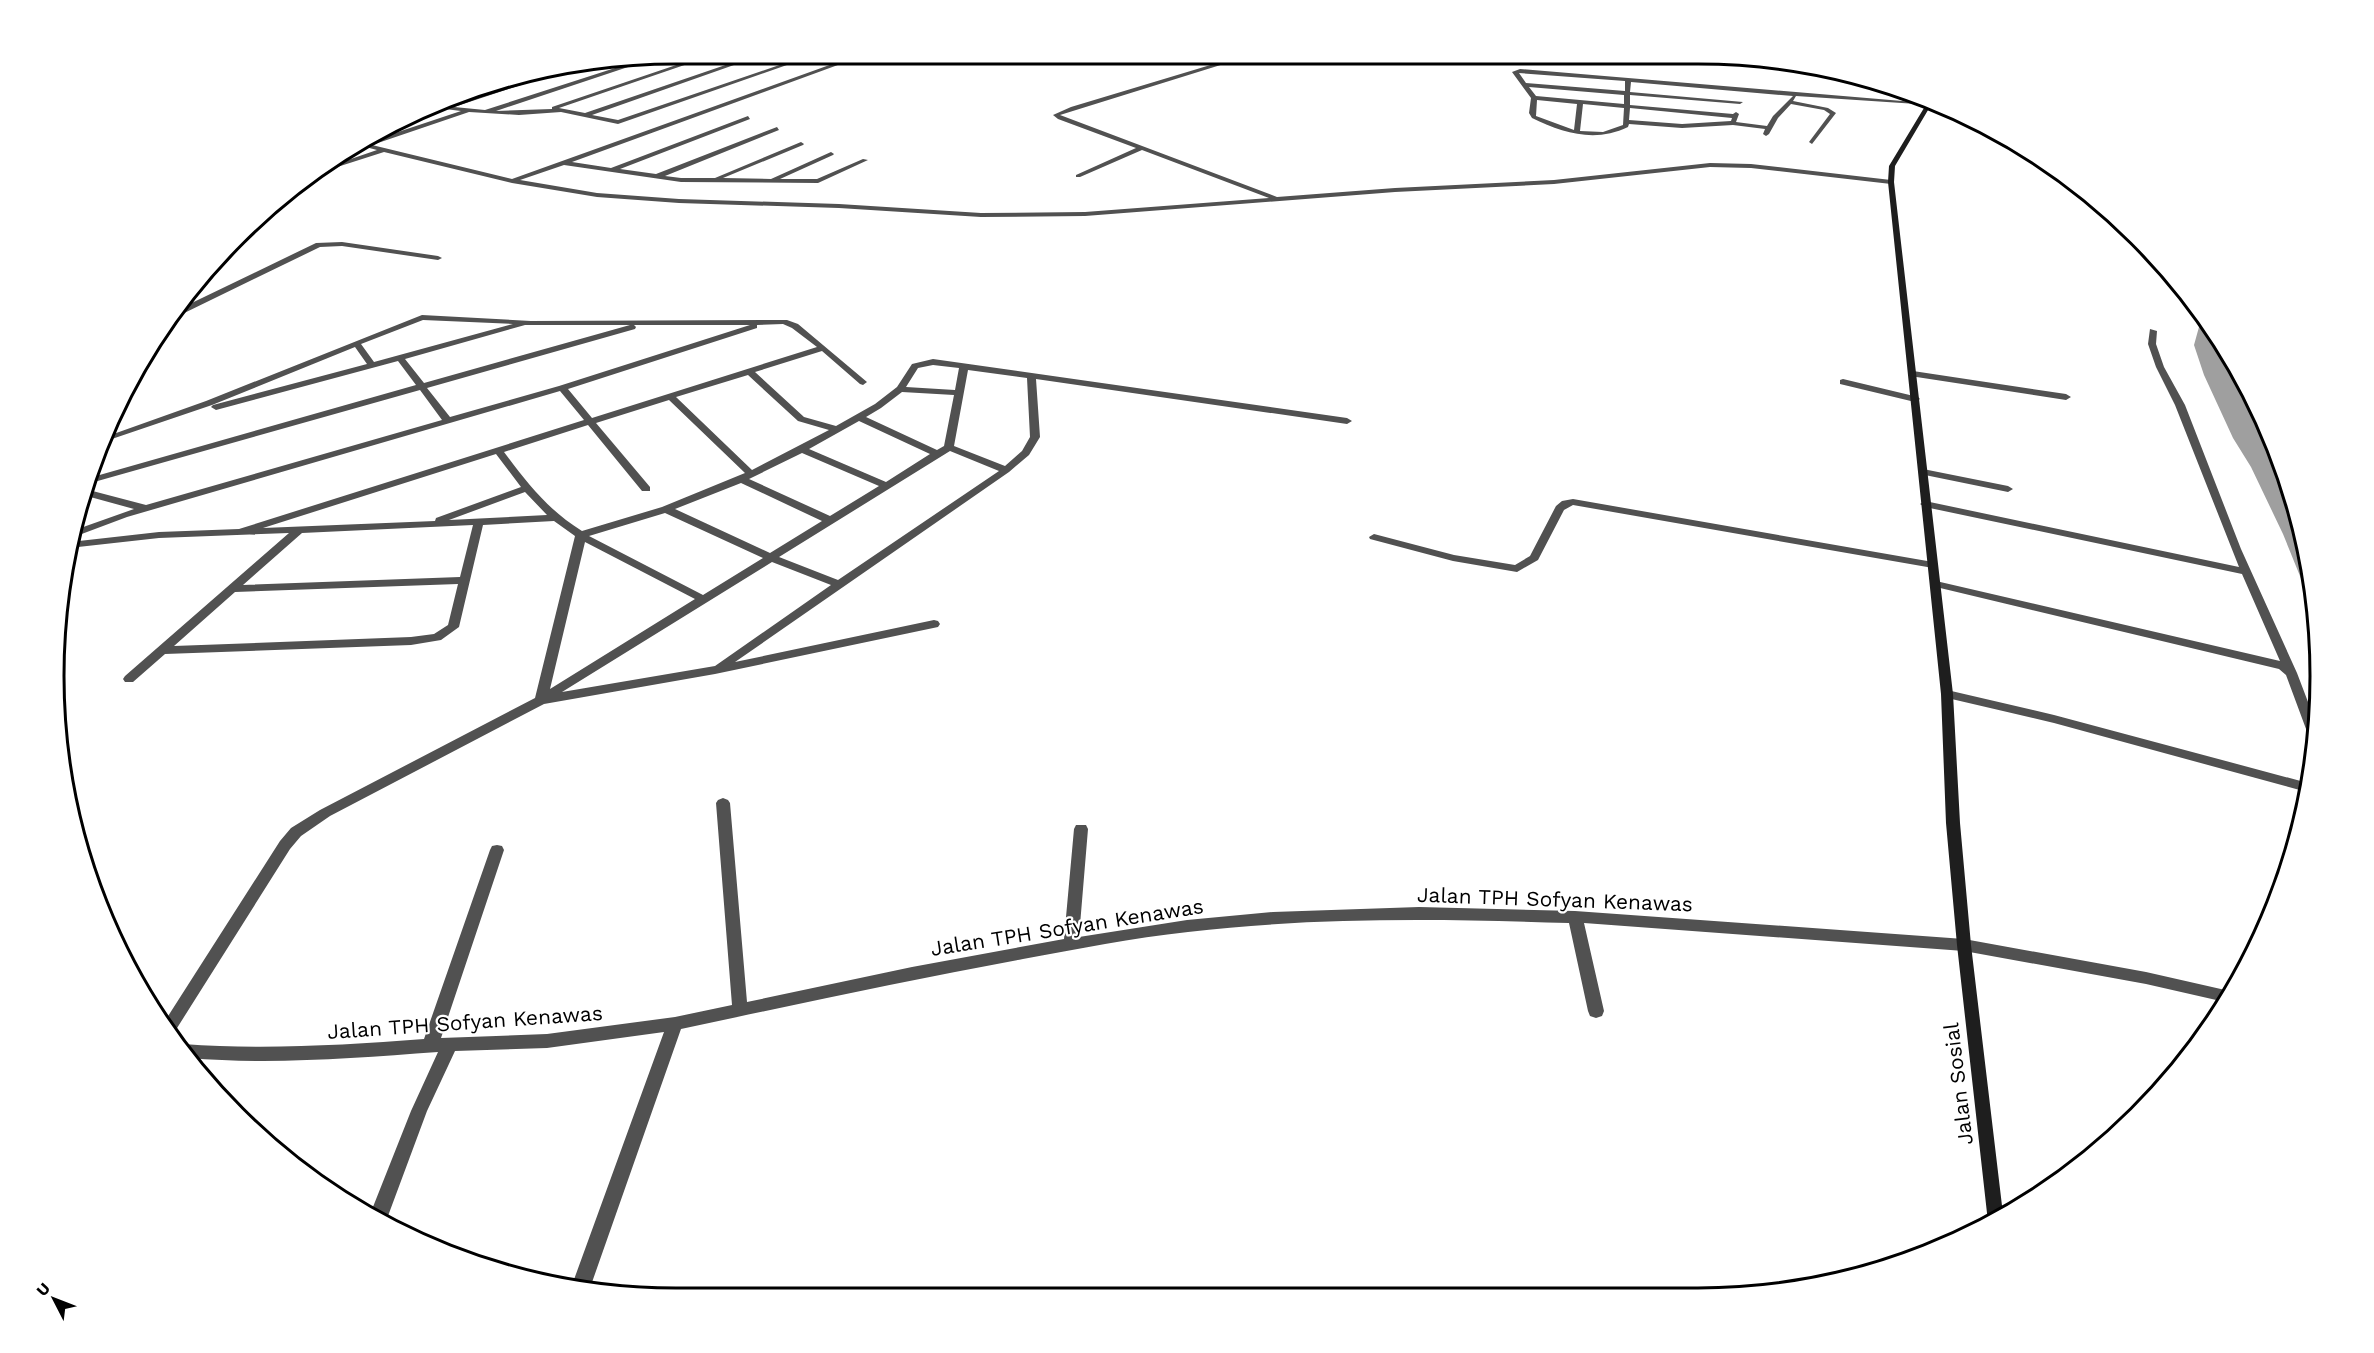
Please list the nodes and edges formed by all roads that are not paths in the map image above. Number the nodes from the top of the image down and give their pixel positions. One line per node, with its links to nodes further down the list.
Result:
1 (684, 64): 10 (street)
2 (733, 64): 12 (street)
3 (786, 64): 18 (street)
4 (838, 64): 26 (street)
5 (1220, 64): 44 (street)
6 (622, 67): 8 (street)
7 (594, 70): 8 (street)
8 (604, 73): 10 (street); 32 (street)
9 (1628, 80): 11 (street); 13 (street); 15 (street)
10 (632, 81): 12 (street); 31 (street)
11 (1524, 85): 15 (street); 19 (street)
12 (660, 89): 14 (street); 33 (street)
13 (1744, 90): 17 (street); 22 (street)
14 (670, 92)
15 (1628, 93): 22 (street); 27 (street)
16 (680, 94): 18 (street)
17 (1796, 94): 23 (street); 25 (street)
18 (690, 97): 20 (street); 33 (street)
19 (1534, 98): 21 (street); 39 (street)
20 (700, 100)
21 (1580, 102): 27 (street); 39 (street)
22 (1740, 102): 34 (street)
23 (1789, 102): 37 (street); 41 (street)
24 (711, 103): 26 (street)
25 (1912, 104)
26 (721, 106): 48 (street)
27 (1627, 106): 34 (street); 36 (street)
28 (449, 108): 30 (street)
29 (1927, 109): 56 (street, Jalan Sosial)
30 (470, 110): 32 (street); 40 (street)
31 (548, 110): 32 (street); 33 (street)
32 (485, 112)
33 (585, 115)
34 (1735, 116): 37 (street)
35 (748, 118): 50 (street)
36 (1627, 122): 37 (street); 39 (street)
37 (1733, 123)
38 (777, 129): 52 (street)
39 (1577, 133)
40 (389, 136)
41 (1812, 142)
42 (801, 144): 53 (street)
43 (369, 146): 45 (street)
44 (1142, 148): 51 (street); 57 (street)
45 (384, 150): 49 (street); 55 (street)
46 (831, 154): 54 (street)
47 (865, 160): 54 (street)
48 (565, 162): 50 (street); 55 (street)
49 (341, 165)
50 (610, 170): 52 (street)
51 (1078, 176)
52 (657, 177): 53 (street)
53 (714, 179): 54 (street)
54 (770, 180)
55 (512, 181): 57 (street)
56 (1891, 182): 57 (street); 70 (street, Jalan Sosial)
57 (1278, 199)
58 (438, 258): 59 (street)
59 (190, 305)
60 (766, 322): 62 (street); 65 (street); 75 (street)
61 (531, 323): 62 (street); 64 (street); 66 (street)
62 (647, 323): 74 (street)
63 (2152, 331): 116 (street)
64 (356, 343): 67 (street); 82 (street)
65 (823, 348): 69 (street); 72 (street)
66 (401, 359): 67 (street); 74 (street)
67 (373, 366): 82 (street)
68 (964, 366): 71 (street); 76 (street); 77 (street)
69 (750, 372): 78 (street); 86 (street)
70 (1913, 374): 79 (street); 80 (street, Jalan Sosial)
71 (1031, 375): 83 (street); 92 (street)
72 (863, 382)
73 (1843, 382): 80 (street)
74 (422, 387): 84 (street); 95 (street)
75 (562, 388): 84 (street); 85 (street)
76 (900, 389): 77 (street); 81 (street)
77 (959, 393): 88 (street)
78 (671, 397): 85 (street); 94 (street)
79 (2066, 397)
80 (1915, 399): 93 (street, Jalan Sosial)
81 (859, 417): 86 (street); 91 (street)
82 (166, 418): 87 (street)
83 (1347, 420)
84 (448, 421): 102 (street)
85 (591, 423): 90 (street); 98 (street)
86 (838, 429): 89 (street)
87 (114, 437)
88 (950, 447): 91 (street); 92 (street)
89 (802, 449): 94 (street); 96 (street)
90 (499, 451): 97 (street); 109 (street)
91 (937, 454): 96 (street)
92 (1006, 470): 119 (street)
93 (1923, 472): 99 (street); 101 (street, Jalan Sosial)
94 (746, 476): 103 (street); 105 (street)
95 (98, 478)
96 (887, 486): 105 (street)
97 (528, 488): 104 (street); 107 (street)
98 (646, 489)
99 (2008, 489)
100 (92, 494): 102 (street)
101 (1925, 504): 115 (street, Jalan Sosial); 116 (street)
102 (145, 509): 110 (street)
103 (666, 509): 111 (street); 114 (street)
104 (556, 518): 106 (street); 111 (street)
105 (831, 521): 114 (street)
106 (479, 522): 107 (street); 117 (street)
107 (427, 524): 108 (street)
108 (299, 530): 109 (street); 120 (street)
109 (243, 531): 113 (street)
110 (82, 532)
111 (580, 535): 121 (street); 128 (street)
112 (1374, 537): 115 (street)
113 (79, 544)
114 (772, 558): 119 (street); 121 (street)
115 (1933, 565): 118 (street, Jalan Sosial)
116 (2246, 572): 124 (street)
117 (466, 580): 120 (street); 123 (street)
118 (1936, 584): 124 (street); 127 (street, Jalan Sosial)
119 (840, 585): 125 (street)
120 (234, 588): 123 (street)
121 (705, 600): 128 (street)
122 (934, 624): 125 (street)
123 (162, 650): 126 (street)
124 (2288, 669): 129 (street)
125 (715, 670): 128 (street)
126 (129, 679)
127 (1947, 694): 130 (street); 136 (street, Jalan Sosial)
128 (541, 700): 140 (street)
129 (2308, 719)
130 (2300, 786)
131 (723, 803): 138 (street)
132 (1081, 829): 135 (street)
133 (497, 850): 143 (street)
134 (1575, 917): 135 (street, Jalan TPH Sofyan Kenawas); 136 (street, Jalan TPH Sofyan Kenawas); 139 (street)
135 (1071, 944): 138 (street, Jalan TPH Sofyan Kenawas)
136 (1964, 945): 137 (street, Jalan TPH Sofyan Kenawas); 146 (street, Jalan Sosial)
137 (2220, 995)
138 (740, 1011): 141 (street, Jalan TPH Sofyan Kenawas)
139 (1596, 1011)
140 (172, 1023)
141 (675, 1024): 142 (street, Jalan TPH Sofyan Kenawas); 147 (street)
142 (450, 1044): 143 (street, Jalan TPH Sofyan Kenawas); 145 (street)
143 (430, 1046): 144 (street, Jalan TPH Sofyan Kenawas)
144 (196, 1055)
145 (380, 1212)
146 (1994, 1212)
147 (583, 1281)

